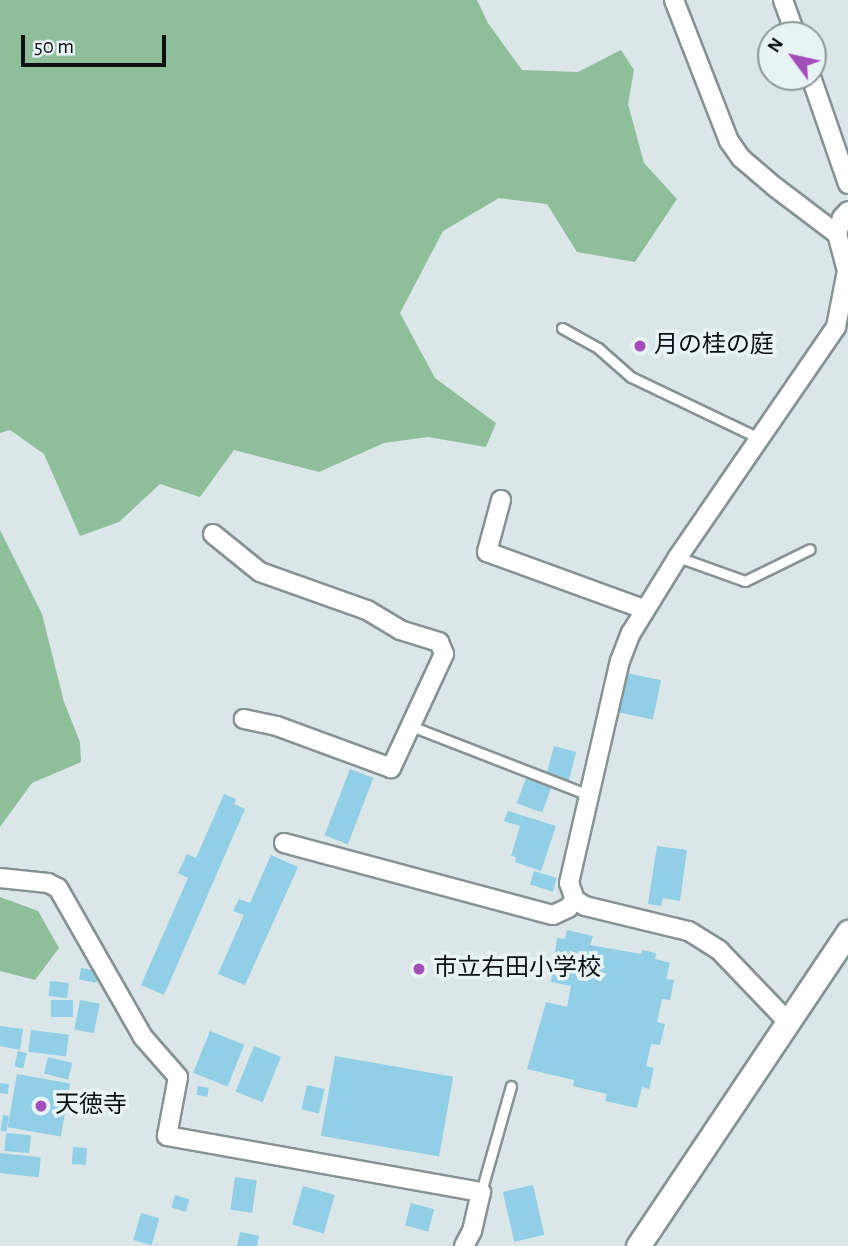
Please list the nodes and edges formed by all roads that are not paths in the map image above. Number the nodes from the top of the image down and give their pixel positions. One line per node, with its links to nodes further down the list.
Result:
1 (674, 0): 7 (street)
2 (783, 0): 3 (street)
3 (791, 21)
4 (815, 91): 5 (street)
5 (848, 184)
6 (848, 211): 7 (street)
7 (837, 234): 9 (street)
8 (562, 328): 9 (lane)
9 (759, 438): 13 (street)
10 (500, 500): 14 (street)
11 (213, 534): 16 (street)
12 (810, 549): 13 (lane)
13 (678, 557): 14 (street)
14 (644, 609): 17 (street)
15 (244, 719): 16 (street)
16 (411, 726): 17 (lane)
17 (589, 794): 20 (street)
18 (284, 843): 20 (street)
19 (0, 878): 24 (street)
20 (575, 900): 22 (street)
21 (848, 932): 22 (street)
22 (788, 1023): 26 (street)
23 (511, 1086): 24 (lane)
24 (481, 1192): 25 (street)
25 (464, 1246)
26 (638, 1246)

